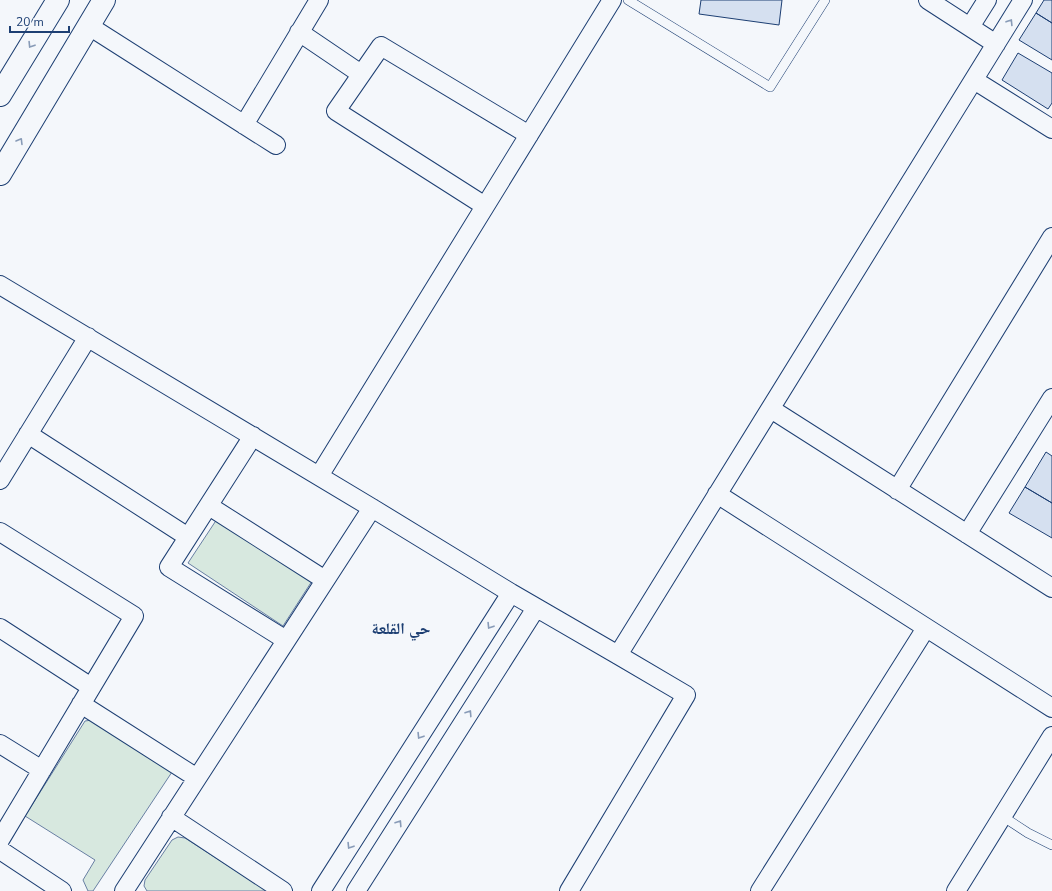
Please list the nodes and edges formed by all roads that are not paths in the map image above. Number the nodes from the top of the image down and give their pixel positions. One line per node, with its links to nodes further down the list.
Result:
1 (58, 0): 16 (main road, one-way to 16)
2 (104, 0): 10 (main road)
3 (319, 0): 12 (street)
4 (612, 0): 19 (street)
5 (628, 0): 6 (lane)
6 (825, 0)
7 (928, 0): 11 (street)
8 (987, 0): 11 (street)
9 (1023, 0): 13 (street, one-way to 9)
10 (89, 26): 17 (street); 21 (main road, one-way to 10)
11 (970, 27): 13 (street)
12 (300, 32): 14 (street); 17 (street)
13 (996, 44): 15 (street)
14 (362, 74): 19 (street); 22 (street)
15 (974, 80): 18 (street); 27 (street)
16 (0, 95)
17 (244, 125): 20 (street)
18 (1052, 129)
19 (529, 134): 22 (street)
20 (276, 145)
21 (0, 174)
22 (485, 206): 30 (street)
23 (1052, 237): 32 (street)
24 (0, 285): 25 (street)
25 (88, 337): 28 (street); 29 (street)
26 (1052, 398): 37 (street)
27 (771, 409): 32 (street); 33 (street)
28 (28, 434): 31 (street); 38 (street)
29 (254, 436): 30 (street); 34 (street)
30 (319, 476): 35 (street)
31 (0, 480)
32 (897, 490): 37 (street)
33 (717, 494): 44 (street); 46 (street)
34 (209, 506): 38 (street); 39 (street)
35 (372, 508): 39 (street); 41 (street)
36 (0, 532): 47 (street)
37 (966, 534): 40 (street)
38 (188, 537): 45 (street)
39 (325, 580): 45 (street)
40 (1052, 588)
41 (511, 593): 42 (street); 62 (street, one-way to 62)
42 (536, 608): 46 (street); 63 (street, one-way to 42)
43 (0, 628): 47 (street)
44 (926, 628): 49 (street); 65 (street)
45 (286, 640): 53 (street)
46 (618, 655): 64 (street)
47 (91, 687): 48 (street)
48 (81, 704): 52 (street); 53 (street)
49 (1052, 708)
50 (1052, 736): 54 (street)
51 (0, 744): 52 (street)
52 (42, 770): 56 (street)
53 (197, 778): 55 (street)
54 (1002, 816): 57 (lane); 66 (street)
55 (171, 818): 60 (street); 61 (street)
56 (0, 840)
57 (1052, 845)
58 (0, 850): 59 (street)
59 (62, 891)
60 (124, 891)
61 (283, 891)
62 (322, 891)
63 (356, 891)
64 (569, 891)
65 (760, 891)
66 (956, 891)

